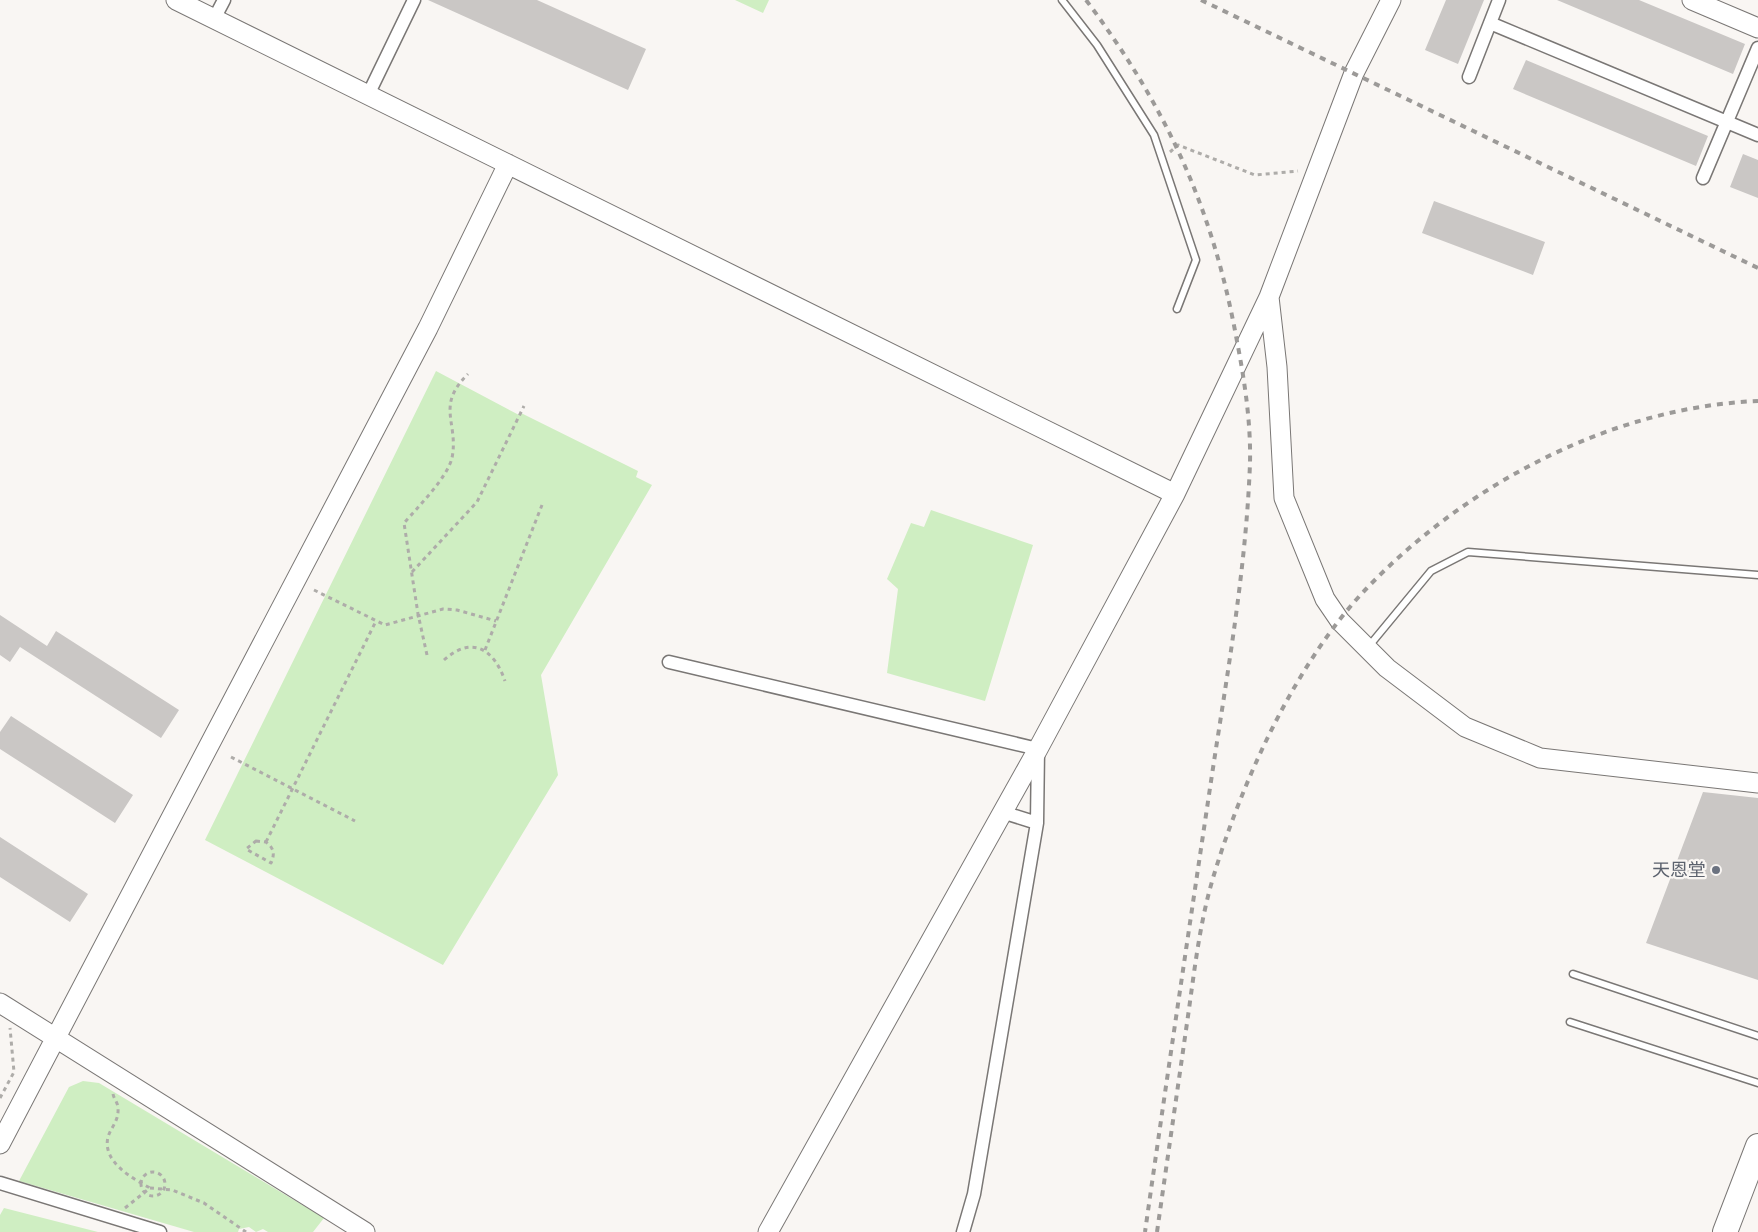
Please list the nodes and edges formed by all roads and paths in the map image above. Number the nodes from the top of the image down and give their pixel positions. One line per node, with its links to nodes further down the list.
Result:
1 (176, 0): 8 (street)
2 (224, 0): 8 (street)
3 (414, 0): 13 (street)
4 (1062, 0): 16 (lane)
5 (1391, 0): 20 (street)
6 (1499, 0): 9 (street)
7 (1692, 0): 10 (street)
8 (214, 19): 13 (street)
9 (1490, 23): 12 (street); 14 (street)
10 (1758, 28)
11 (1758, 48): 14 (street)
12 (1469, 77)
13 (368, 95): 17 (street)
14 (1727, 122): 15 (street); 19 (street)
15 (1758, 135)
16 (1163, 160): 18 (path); 21 (lane)
17 (508, 164): 24 (street); 51 (street)
18 (1300, 170)
19 (1703, 178)
20 (1269, 297): 24 (street); 32 (street)
21 (1177, 309)
22 (468, 374): 26 (path)
23 (524, 406): 26 (path)
24 (1175, 494): 38 (street)
25 (542, 505): 31 (path)
26 (412, 572): 29 (path)
27 (1758, 575): 32 (lane)
28 (314, 590): 30 (path)
29 (418, 614): 30 (path); 31 (path); 34 (path)
30 (376, 621): 41 (path)
31 (496, 621): 33 (path)
32 (1368, 647): 40 (street)
33 (485, 650): 35 (path); 37 (path)
34 (427, 655)
35 (444, 660)
36 (669, 662): 38 (street)
37 (505, 681)
38 (1038, 749): 42 (street); 44 (street)
39 (231, 757): 41 (path)
40 (1758, 783)
41 (293, 787): 43 (path); 45 (path)
42 (1002, 812): 44 (street); 66 (street)
43 (354, 821)
44 (1036, 823): 67 (street)
45 (266, 842): 45 (path)
46 (1573, 974): 50 (lane)
47 (0, 1003): 51 (street)
48 (1570, 1022): 53 (lane)
49 (5, 1023): 54 (path)
50 (1758, 1036)
51 (55, 1038): 52 (street); 55 (street)
52 (107, 1071): 58 (path); 65 (street)
53 (1758, 1083)
54 (0, 1098)
55 (0, 1144)
56 (1758, 1146): 68 (highway)
57 (0, 1183): 62 (street)
58 (141, 1183): 59 (path); 60 (path); 61 (path)
59 (150, 1188): 60 (path); 61 (path)
60 (164, 1189): 61 (path); 64 (path)
61 (144, 1192): 62 (path)
62 (112, 1218): 63 (street)
63 (160, 1232)
64 (246, 1232)
65 (365, 1232)
66 (768, 1232)
67 (963, 1232)
68 (1725, 1232)

